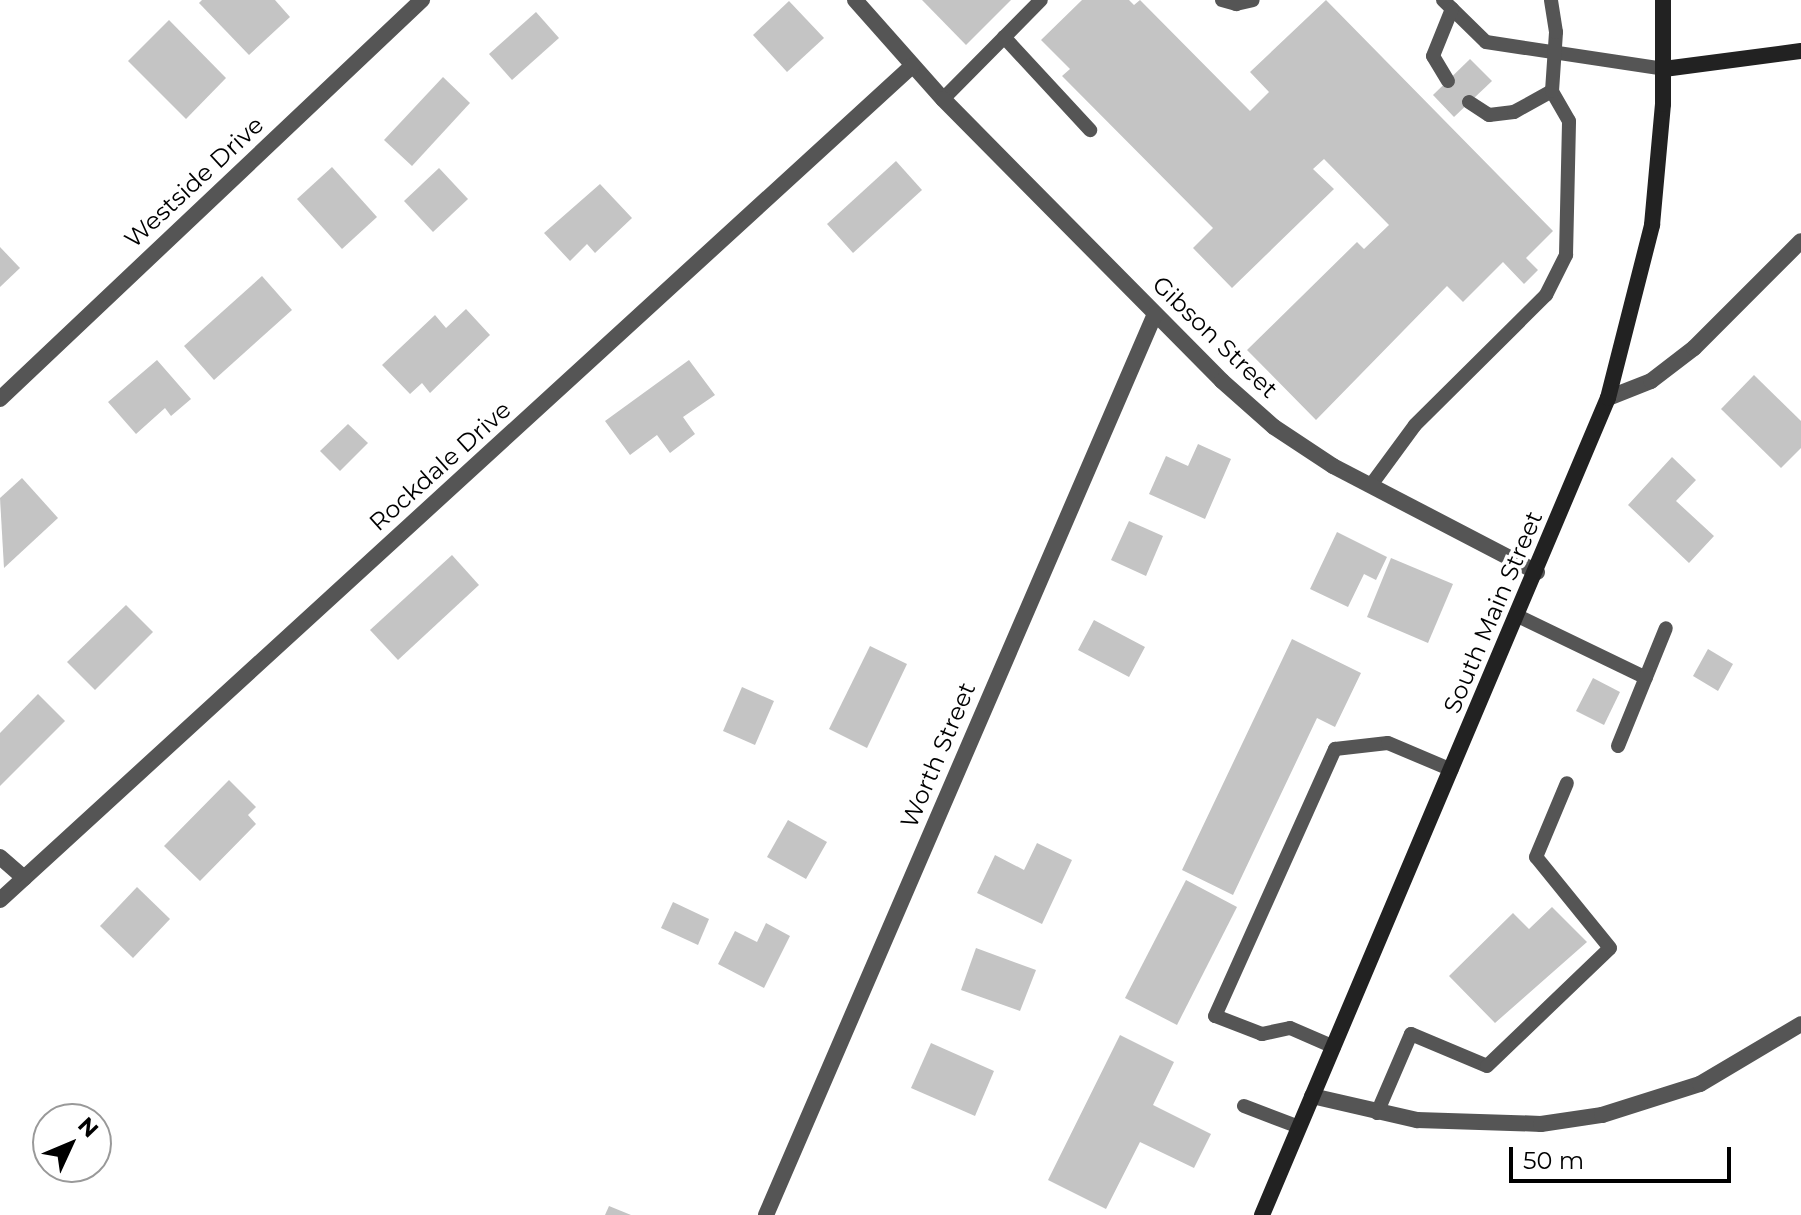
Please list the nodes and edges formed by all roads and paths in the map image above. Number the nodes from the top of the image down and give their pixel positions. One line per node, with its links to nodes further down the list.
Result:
1 (422, 0): 22 (street, Westside Drive)
2 (855, 0): 12 (street)
3 (1041, 0): 9 (lane)
4 (1222, 0): 5 (lane)
5 (1253, 0)
6 (1551, 0): 11 (lane)
7 (1663, 0): 13 (main road, South Main Street)
8 (1447, 4): 11 (lane); 14 (lane)
9 (1004, 37): 16 (lane); 18 (lane)
10 (1801, 51): 13 (main road)
11 (1553, 53): 13 (lane); 15 (lane)
12 (912, 66): 16 (street, Gibson Street); 32 (street, Rockdale Drive)
13 (1664, 69): 21 (main road, South Main Street)
14 (1448, 81)
15 (1552, 91): 17 (lane); 23 (lane)
16 (943, 99): 20 (street, Gibson Street)
17 (1469, 102)
18 (1090, 130)
19 (1801, 241): 21 (street)
20 (1155, 314): 23 (street, Gibson Street); 40 (street, Worth Street)
21 (1608, 398): 24 (main road, South Main Street)
22 (0, 399)
23 (1371, 485): 24 (street, Gibson Street)
24 (1537, 572): 25 (main road, South Main Street)
25 (1518, 616): 27 (lane); 29 (main road, South Main Street)
26 (1666, 628): 27 (lane)
27 (1646, 678): 28 (lane)
28 (1618, 746)
29 (1452, 770): 35 (main road, South Main Street); 35 (lane)
30 (1567, 783): 38 (lane)
31 (0, 857): 32 (street)
32 (24, 878): 33 (street, Rockdale Drive)
33 (0, 900)
34 (1801, 1024): 38 (street)
35 (1334, 1047): 36 (main road, South Main Street)
36 (1312, 1096): 38 (street); 39 (main road, South Main Street)
37 (1244, 1106): 39 (lane)
38 (1377, 1113)
39 (1299, 1127): 41 (main road, South Main Street)
40 (766, 1215)
41 (1262, 1215)

